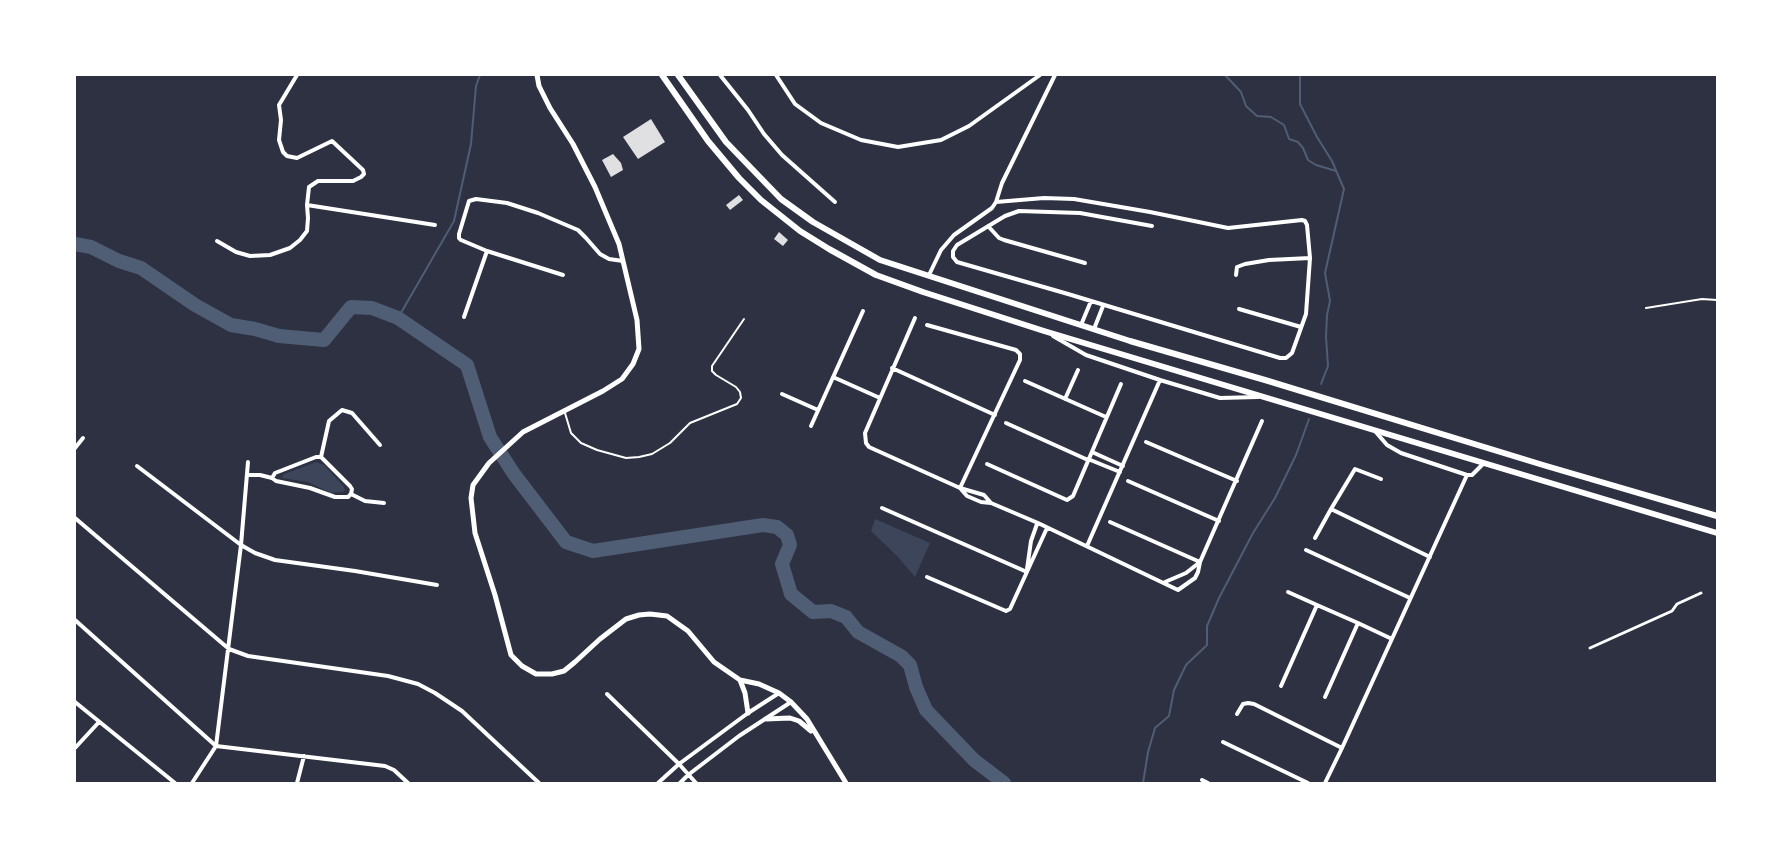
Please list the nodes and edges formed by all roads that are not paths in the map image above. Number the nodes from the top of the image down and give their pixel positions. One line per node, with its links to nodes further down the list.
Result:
1 (297, 75): 11 (street)
2 (537, 75): 18 (street)
3 (662, 75): 36 (main road)
4 (678, 75): 22 (main road)
5 (720, 75): 9 (street)
6 (776, 75): 7 (street)
7 (1040, 75)
8 (1055, 75): 10 (street)
9 (835, 202)
10 (996, 202): 17 (street); 22 (street)
11 (307, 205): 12 (street); 15 (street)
12 (435, 225)
13 (988, 226): 14 (street); 19 (street); 24 (street)
14 (1152, 226)
15 (217, 241)
16 (487, 251): 18 (street); 20 (street); 29 (street)
17 (1310, 258): 21 (street); 34 (street)
18 (624, 261): 47 (street)
19 (1085, 263)
20 (563, 275)
21 (1236, 275)
22 (928, 276): 33 (main road)
23 (1717, 300): 26 (lane)
24 (1091, 302): 25 (street); 33 (street)
25 (1103, 306): 34 (street); 35 (street)
26 (1646, 308)
27 (1239, 309): 34 (street)
28 (863, 311): 39 (street)
29 (464, 317)
30 (915, 318): 37 (street)
31 (744, 319): 47 (lane)
32 (927, 325): 49 (street)
33 (1082, 325): 35 (main road)
34 (1301, 327)
35 (1094, 329): 79 (main road)
36 (1044, 331): 40 (street); 44 (main road)
37 (892, 368): 45 (street); 49 (street)
38 (1078, 370): 46 (street)
39 (833, 377): 45 (street); 48 (street)
40 (1160, 380): 44 (street); 66 (street)
41 (1025, 381): 46 (street)
42 (1121, 384): 50 (street)
43 (782, 394): 48 (street)
44 (1270, 397): 54 (main road)
45 (880, 398): 74 (street)
46 (1065, 399): 50 (street)
47 (564, 410): 105 (street)
48 (818, 410): 53 (street)
49 (994, 415): 74 (street)
50 (1106, 417): 59 (street)
51 (1262, 421): 73 (street)
52 (1006, 423): 61 (street)
53 (811, 426)
54 (1375, 430): 63 (main road); 69 (street)
55 (83, 438): 58 (street)
56 (1146, 442): 73 (street)
57 (380, 445): 60 (street)
58 (75, 448)
59 (1092, 452): 61 (street); 66 (street)
60 (321, 456): 70 (street); 75 (street)
61 (1088, 460): 64 (street); 67 (street)
62 (248, 462): 68 (street)
63 (1485, 463): 69 (street); 85 (main road)
64 (987, 464)
65 (137, 466): 87 (street)
66 (1123, 466): 67 (street)
67 (1120, 472): 88 (street)
68 (248, 475): 70 (street); 87 (street)
69 (1467, 475): 90 (street)
70 (272, 478): 75 (street)
71 (1381, 479): 78 (street)
72 (1128, 481): 81 (street)
73 (1237, 481): 81 (street)
74 (960, 488): 83 (street)
75 (351, 494): 76 (street)
76 (384, 503)
77 (882, 508): 92 (street)
78 (1331, 509): 86 (street); 90 (street)
79 (1717, 516)
80 (75, 518): 103 (street)
81 (1219, 521): 91 (street)
82 (1110, 522): 91 (street)
83 (1038, 524): 84 (street); 92 (street)
84 (1047, 528): 88 (street); 92 (street)
85 (1717, 533)
86 (1315, 538)
87 (241, 545): 95 (street); 103 (street)
88 (1087, 546): 94 (street)
89 (1306, 550): 98 (street)
90 (1430, 556): 98 (street)
91 (1200, 562): 94 (street); 94 (street)
92 (1027, 572): 93 (street)
93 (927, 577)
94 (1164, 582)
95 (437, 585)
96 (1288, 592): 99 (street)
97 (1701, 593): 104 (street)
98 (1410, 598): 102 (street)
99 (1317, 605): 101 (street); 106 (street)
100 (75, 620): 118 (street)
101 (1358, 623): 102 (street); 109 (street)
102 (1392, 639): 120 (street)
103 (228, 648): 118 (street); 129 (street)
104 (1590, 648)
105 (740, 680): 107 (street); 112 (street)
106 (1281, 686)
107 (780, 693): 111 (street); 112 (street)
108 (607, 694): 122 (street)
109 (1325, 697)
110 (75, 702): 115 (street)
111 (791, 702): 114 (street); 116 (street)
112 (748, 713): 122 (street)
113 (1237, 714): 120 (street)
114 (766, 719): 116 (street); 123 (street)
115 (99, 722): 119 (street); 125 (street)
116 (815, 734): 133 (street)
117 (1223, 742): 135 (street)
118 (216, 746): 121 (street); 126 (street)
119 (75, 748)
120 (1342, 748): 136 (street)
121 (304, 756): 127 (street); 128 (street)
122 (679, 764): 123 (street); 130 (street)
123 (688, 775): 131 (street); 132 (street)
124 (1202, 780): 134 (street)
125 (175, 783)
126 (192, 783)
127 (297, 783)
128 (408, 783)
129 (539, 783)
130 (658, 783)
131 (680, 783)
132 (696, 783)
133 (846, 783)
134 (1208, 783)
135 (1308, 783)
136 (1325, 783)

